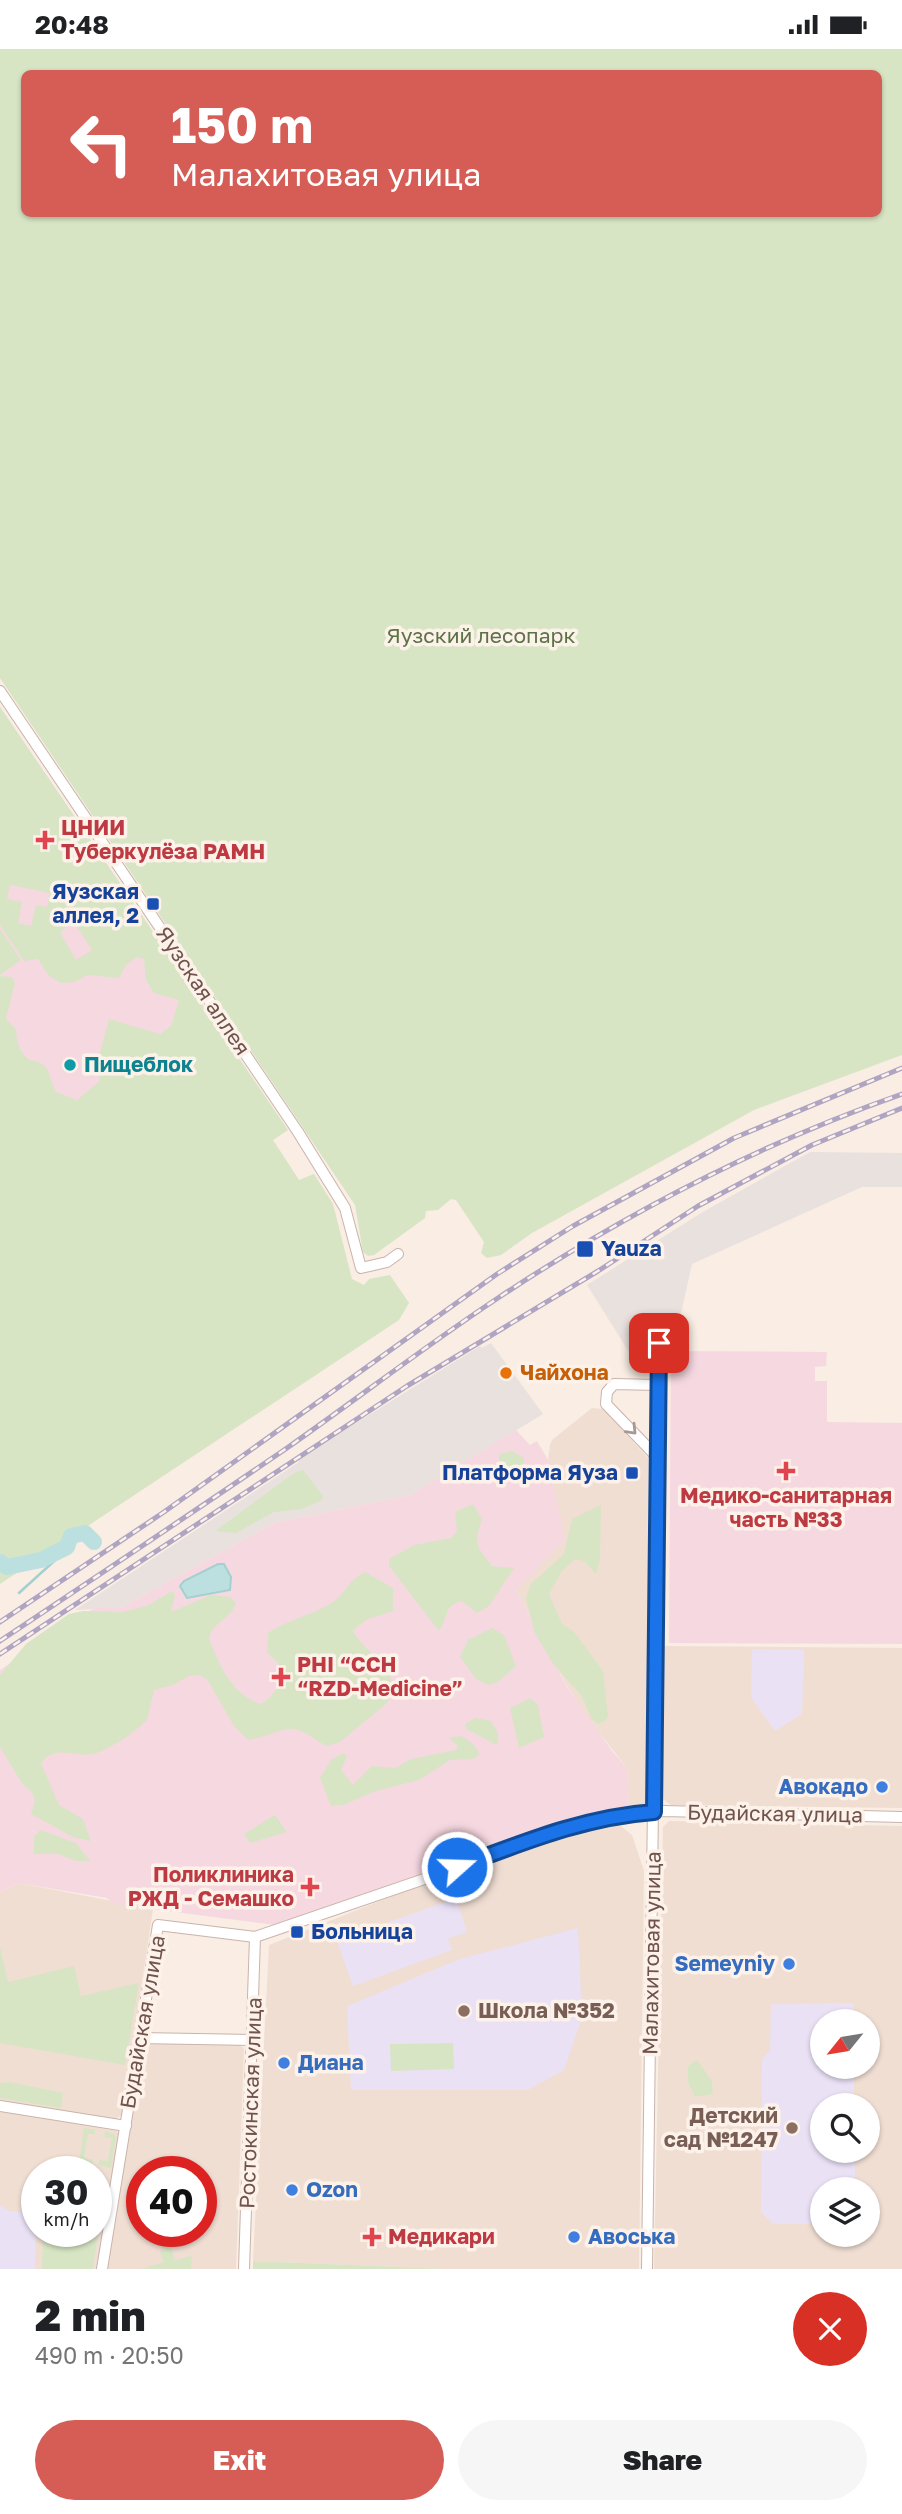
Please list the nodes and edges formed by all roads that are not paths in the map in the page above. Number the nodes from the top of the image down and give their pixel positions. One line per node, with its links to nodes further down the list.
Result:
1 (0, 691): 2 (street, Яузская аллея)
2 (398, 1254)
3 (659, 1343): 4 (street, Малахитовая улица)
4 (657, 1385): 5 (street, Малахитовая улица); 5 (street, one-way to 5)
5 (657, 1457): 6 (street, Малахитовая улица)
6 (654, 1812): 7 (street, Будайская улица); 8 (street, Будайская улица); 15 (street, Малахитовая улица)
7 (902, 1817)
8 (255, 1937): 9 (street, Будайская улица); 10 (street, Ростокинская улица)
9 (139, 2038): 10 (street); 12 (street, Будайская улица)
10 (253, 2040): 14 (street, Ростокинская улица)
11 (0, 2106): 12 (street)
12 (126, 2126): 13 (street, Будайская улица)
13 (102, 2269)
14 (244, 2269)
15 (647, 2269)

